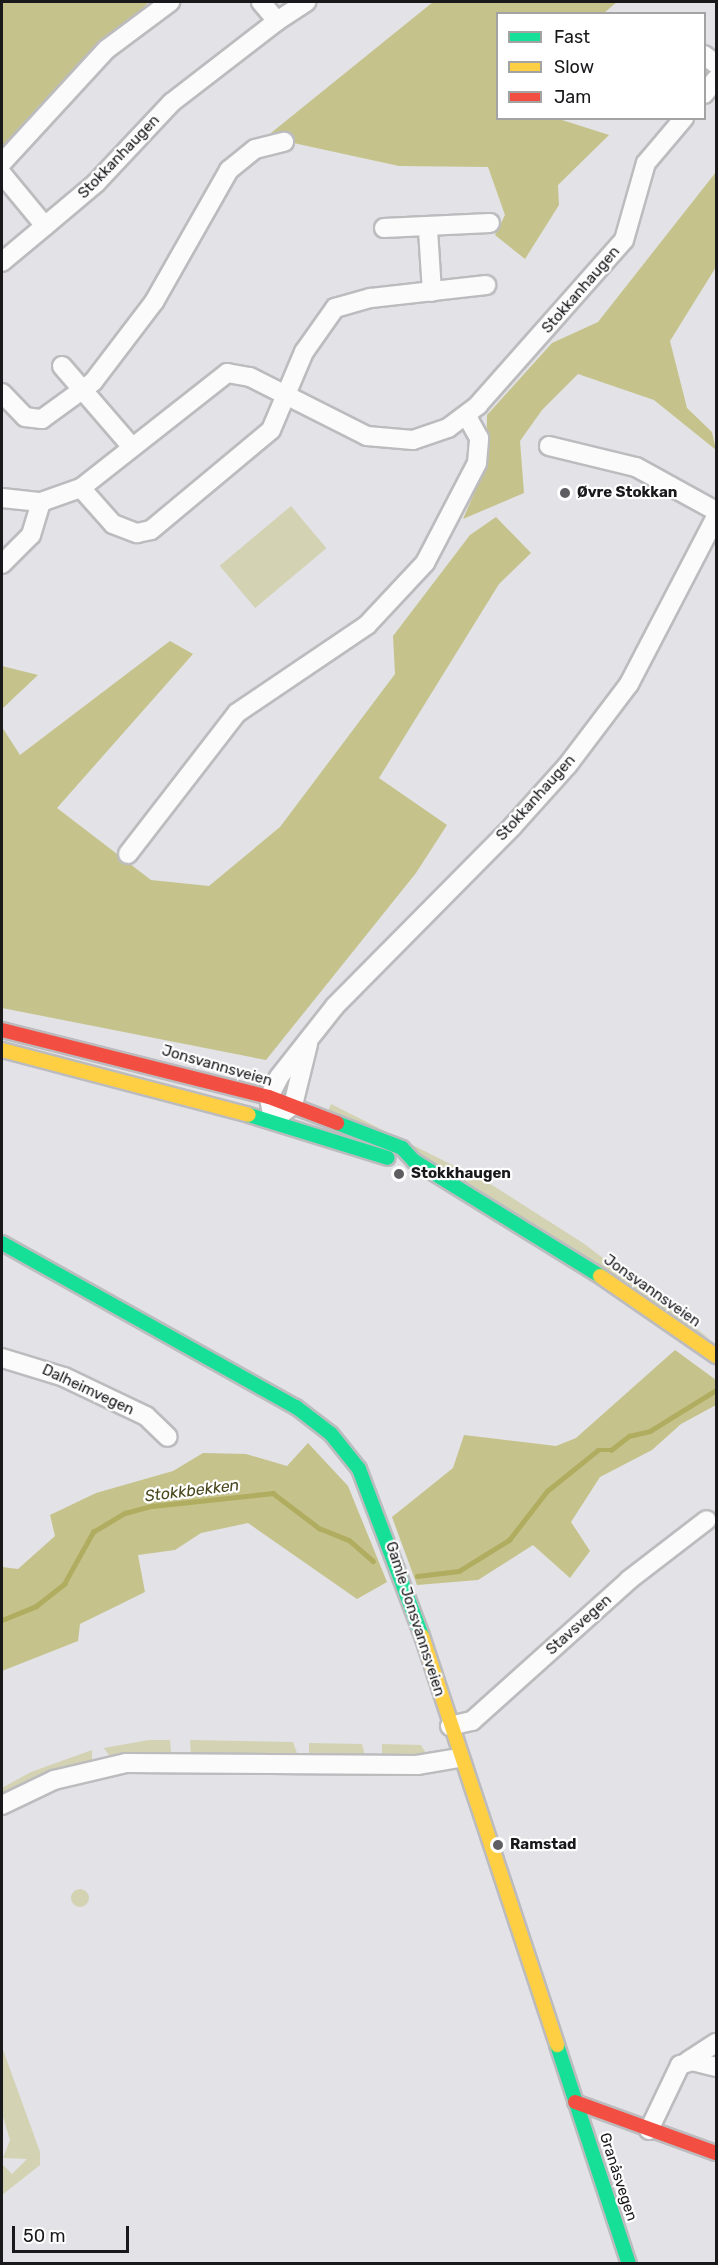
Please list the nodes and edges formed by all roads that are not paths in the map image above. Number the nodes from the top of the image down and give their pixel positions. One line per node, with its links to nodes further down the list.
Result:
1 (170, 2): 9 (street)
2 (261, 2): 4 (street)
3 (306, 2): 4 (street, Stokkanhaugen)
4 (278, 21): 12 (street, Stokkanhaugen)
5 (717, 79): 6 (street)
6 (706, 93)
7 (682, 120): 22 (street, Stokkanhaugen)
8 (284, 142): 19 (street)
9 (2, 163)
10 (2, 174): 12 (street)
11 (490, 223): 14 (street)
12 (45, 226): 15 (street, Stokkanhaugen)
13 (384, 228): 14 (street)
14 (428, 230): 17 (street)
15 (2, 262)
16 (486, 285): 17 (street)
17 (432, 292): 21 (street)
18 (62, 366): 19 (street)
19 (84, 389): 20 (street); 24 (street)
20 (2, 393)
21 (283, 394): 22 (street, Stokkanhaugen); 24 (street, Stokkanhaugen); 25 (street)
22 (467, 416): 31 (street)
23 (549, 446): 28 (street)
24 (132, 447): 25 (street, Stokkanhaugen)
25 (81, 488): 27 (street, Stokkanhaugen)
26 (2, 498): 27 (street, Stokkanhaugen)
27 (41, 502): 30 (street)
28 (717, 510)
29 (717, 517): 33 (street, Stokkanhaugen)
30 (2, 564)
31 (128, 854)
32 (2, 1030): 35 (street, Jonsvannsveien)
33 (308, 1044): 35 (street, Stokkanhaugen); 36 (street, Stokkanhaugen)
34 (2, 1050): 37 (street, Jonsvannsveien)
35 (269, 1098): 36 (street, Jonsvannsveien); 37 (street)
36 (293, 1106): 37 (street); 38 (street, Jonsvannsveien)
37 (273, 1120): 38 (street, Jonsvannsveien)
38 (414, 1161): 40 (street, Jonsvannsveien)
39 (2, 1243): 44 (street, Gamle Jonsvannsveien)
40 (717, 1356)
41 (2, 1358): 42 (street, Dalheimvegen)
42 (168, 1437)
43 (708, 1520): 44 (street, Stavsvegen)
44 (450, 1726): 45 (street, Gamle Jonsvannsveien)
45 (459, 1758): 46 (street); 50 (street, Gamle Jonsvannsveien)
46 (2, 1805)
47 (717, 2043): 48 (street)
48 (688, 2061): 49 (street); 51 (street)
49 (717, 2067)
50 (575, 2102): 51 (street); 53 (street, Granåsvegen)
51 (649, 2130): 52 (street)
52 (717, 2154)
53 (629, 2264)

